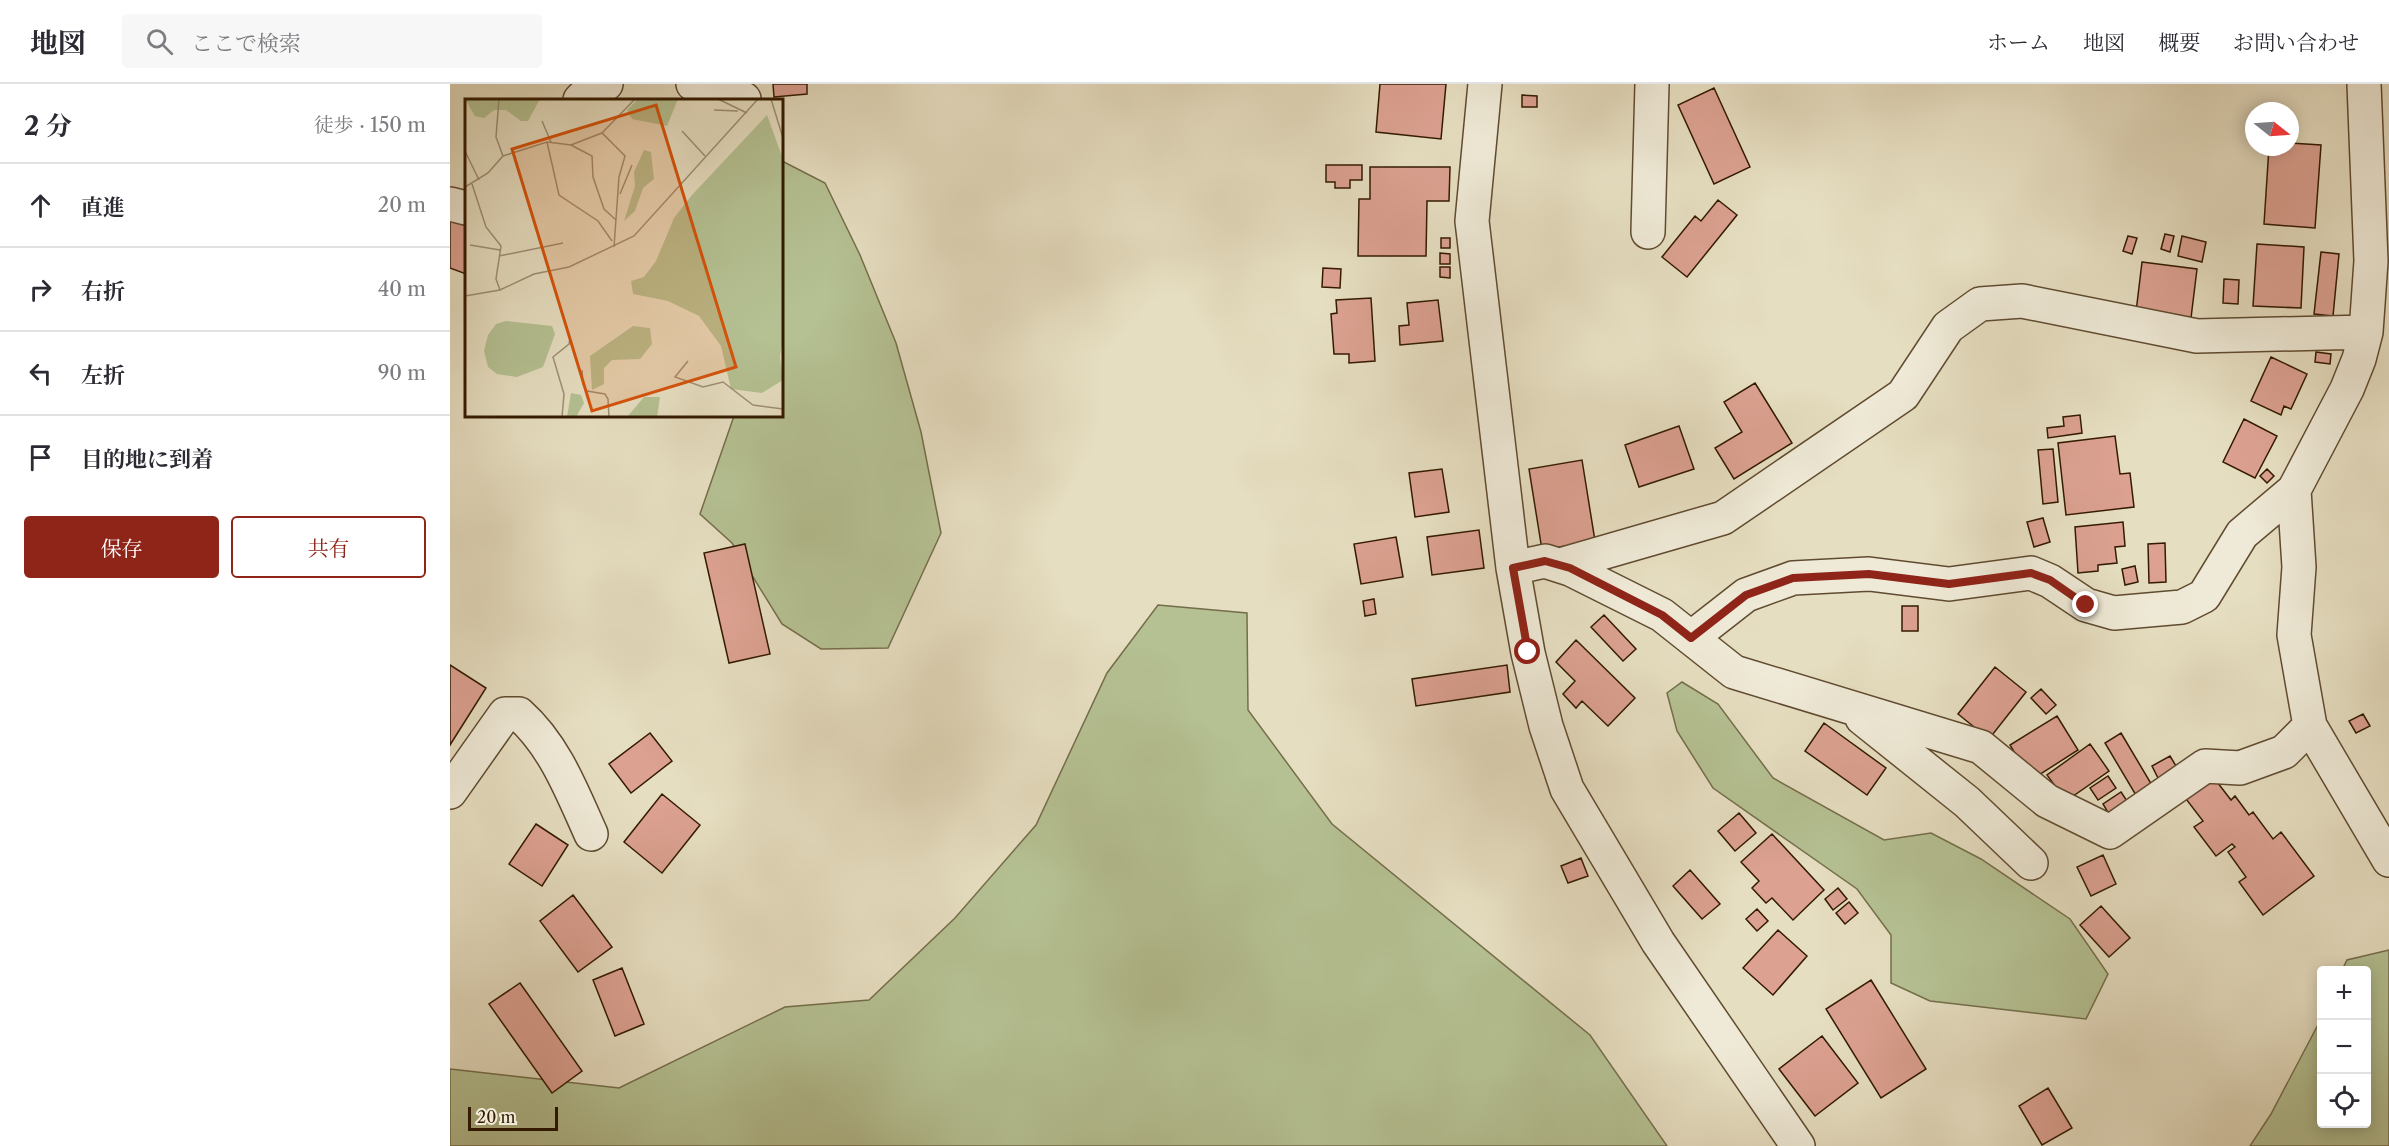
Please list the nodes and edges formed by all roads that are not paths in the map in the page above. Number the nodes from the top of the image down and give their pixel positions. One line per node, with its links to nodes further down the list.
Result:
1 (606, 84): 6 (street)
2 (693, 84): 7 (street)
3 (1485, 84): 14 (street)
4 (1652, 84): 10 (street)
5 (2364, 84): 11 (street)
6 (581, 99)
7 (744, 99)
8 (450, 204): 9 (street)
9 (465, 208)
10 (1648, 232)
11 (2371, 348): 12 (street); 13 (street)
12 (2294, 490): 15 (street); 17 (street)
13 (1560, 566): 14 (street); 15 (street)
14 (1513, 568): 22 (street)
15 (1691, 638): 16 (street)
16 (1846, 706): 17 (street); 21 (street)
17 (2310, 726): 20 (street)
18 (450, 792): 19 (street)
19 (591, 834)
20 (2389, 860)
21 (2031, 863)
22 (1798, 1146)

